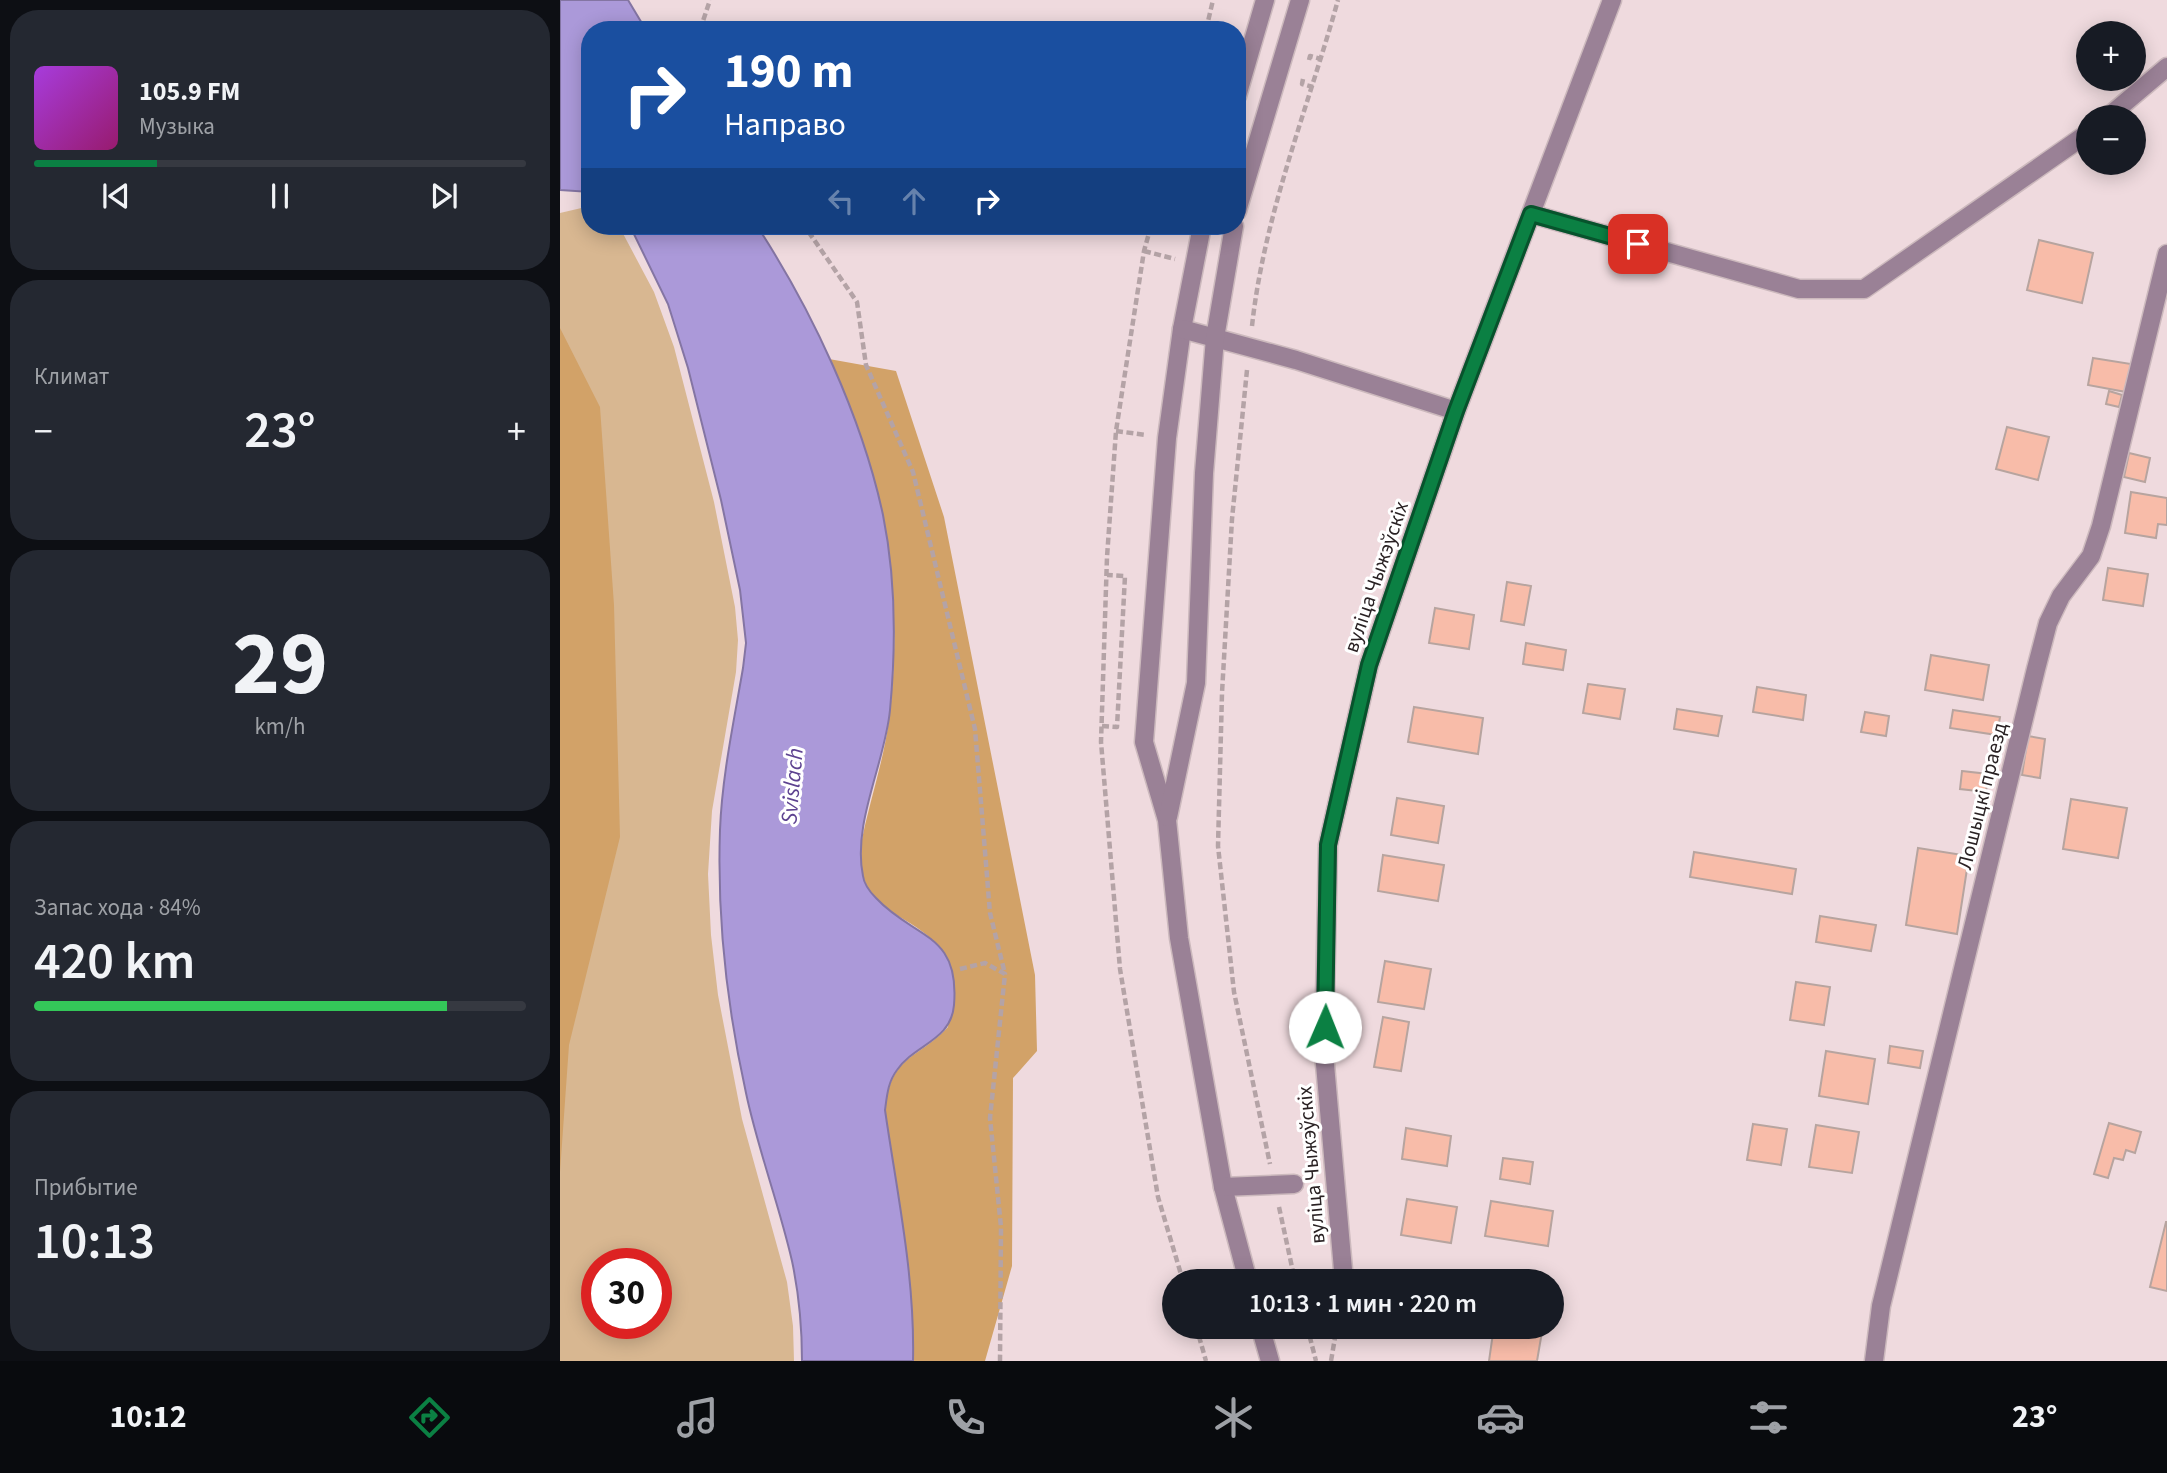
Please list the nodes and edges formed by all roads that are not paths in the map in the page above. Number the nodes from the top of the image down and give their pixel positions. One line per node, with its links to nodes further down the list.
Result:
1 (1265, 0): 4 (street)
2 (1300, 0): 8 (street)
3 (1612, 0): 9 (street, вуліца Чыжэўскіх)
4 (1246, 65)
5 (2167, 67): 6 (street)
6 (2122, 105)
7 (2076, 141): 9 (street)
8 (1246, 181)
9 (1531, 214): 15 (street, вуліца Чыжэўскіх)
10 (1200, 235): 13 (street)
11 (1232, 235): 14 (street)
12 (2167, 254): 23 (street, Лошыцкі праезд)
13 (1182, 329): 14 (street); 16 (street)
14 (1215, 338): 15 (street); 16 (street)
15 (1456, 411): 20 (street, вуліца Чыжэўскіх)
16 (1167, 820): 18 (street)
17 (1294, 1184): 18 (street)
18 (1223, 1186): 19 (street)
19 (1245, 1269)
20 (1343, 1269)
21 (1264, 1339): 22 (street)
22 (1270, 1361)
23 (1874, 1361)

